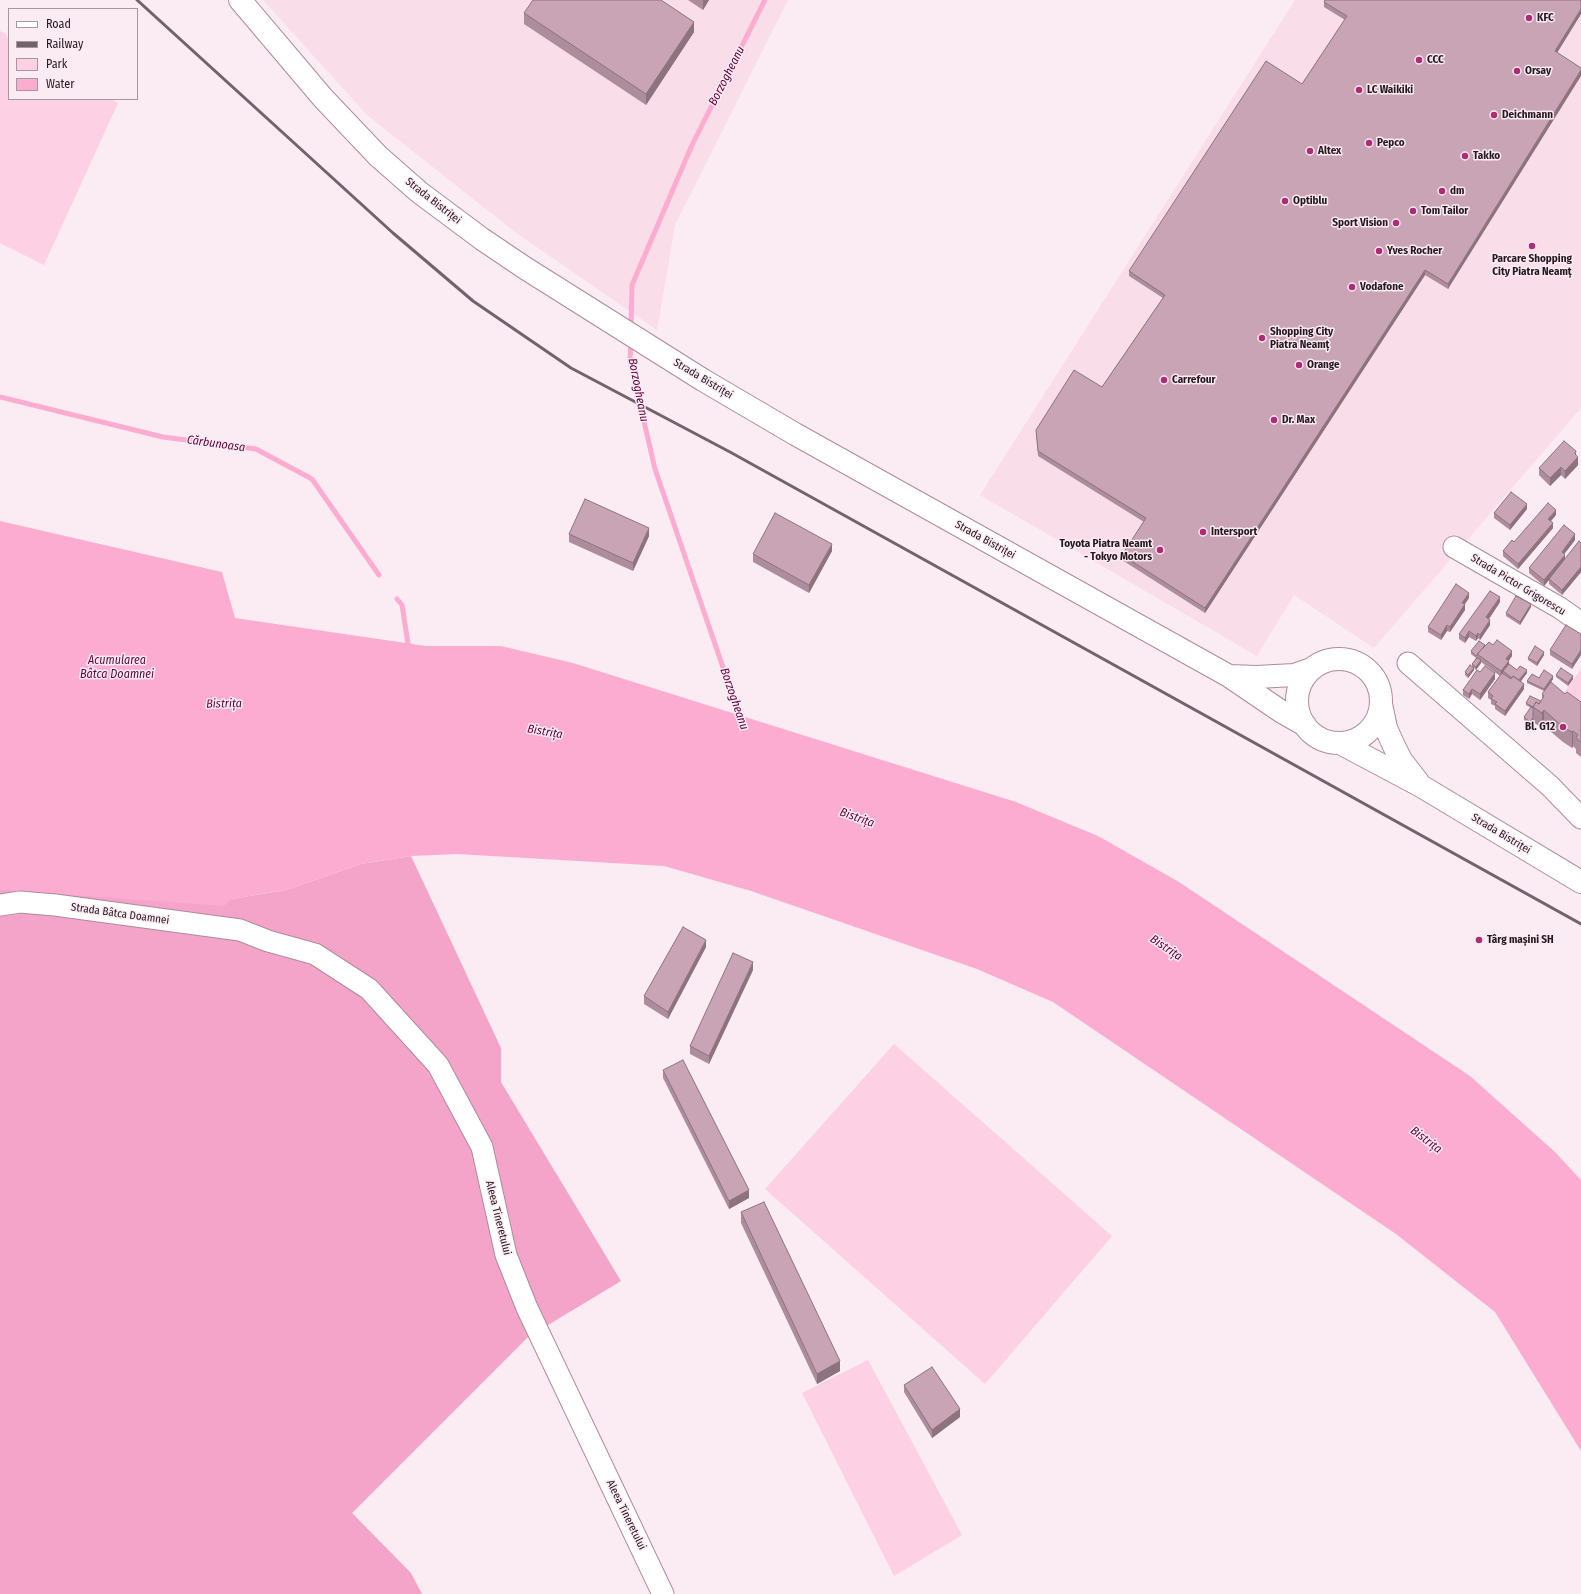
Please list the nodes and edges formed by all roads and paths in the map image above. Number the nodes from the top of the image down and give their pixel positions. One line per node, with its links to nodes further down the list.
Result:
1 (240, 0): 6 (main road, Strada Bistriței)
2 (1454, 547): 3 (street, Strada Pictor Grigorescu)
3 (1581, 623)
4 (1408, 663): 11 (street)
5 (1311, 669): 6 (main road, Strada Bistriței); 7 (main road); 8 (main road)
6 (1229, 676): 8 (main road, Strada Bistriței)
7 (1382, 704): 9 (main road); 10 (main road, Strada Bistriței)
8 (1305, 725): 9 (main road)
9 (1340, 743): 10 (main road, Strada Bistriței)
10 (1421, 786): 12 (main road, Strada Bistriței)
11 (1581, 818)
12 (1581, 882)
13 (0, 905): 14 (street, Strada Bâtca Doamnei)
14 (240, 930): 15 (street, Aleea Tineretului)
15 (663, 1594)

